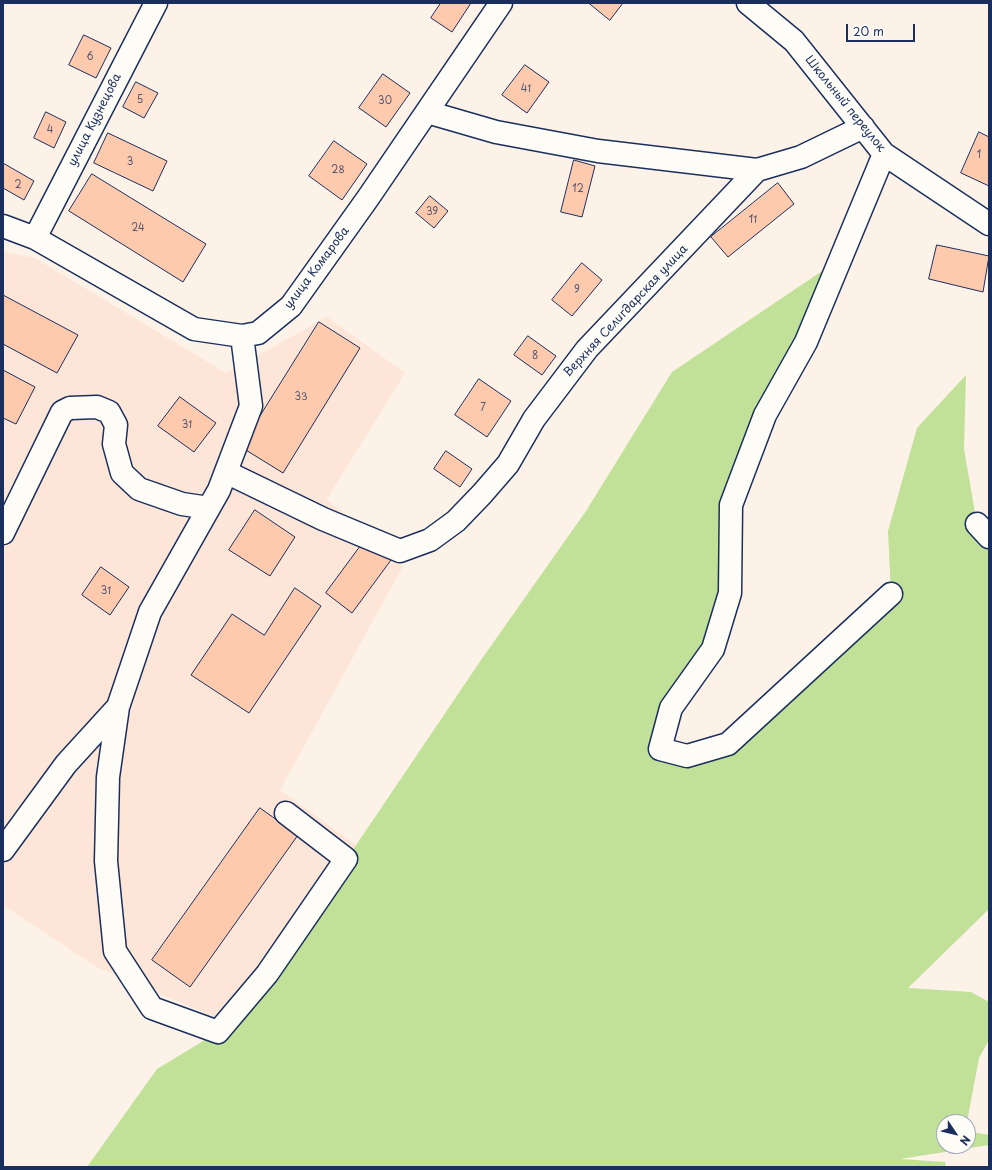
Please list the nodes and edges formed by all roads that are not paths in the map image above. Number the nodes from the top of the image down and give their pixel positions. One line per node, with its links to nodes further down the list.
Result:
1 (156, 3): 10 (street, улица Кузнецова)
2 (501, 3): 4 (street, улица Комарова)
3 (748, 3): 5 (street, Школьный переулок)
4 (427, 112): 7 (street); 11 (street, улица Комарова)
5 (863, 127): 6 (street, Школьный переулок); 7 (street)
6 (884, 154): 8 (street, Школьный переулок); 15 (street)
7 (756, 170): 12 (street, Верхняя Селигдарская улица)
8 (989, 224)
9 (3, 226): 10 (street, улица Комарова)
10 (35, 238): 11 (street, улица Комарова)
11 (242, 336): 12 (street)
12 (226, 472): 13 (street)
13 (208, 508): 14 (street); 16 (street)
14 (3, 533)
15 (891, 594)
16 (118, 707): 17 (street); 18 (street)
17 (286, 813)
18 (3, 850)

